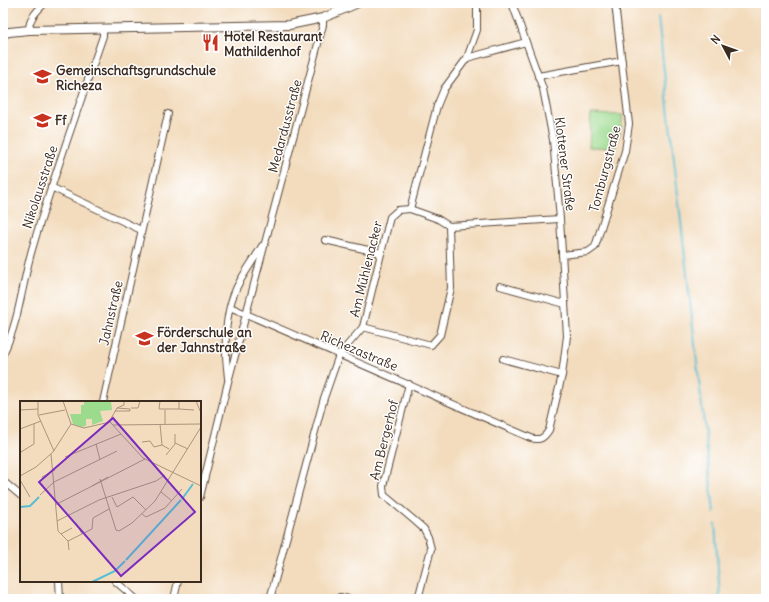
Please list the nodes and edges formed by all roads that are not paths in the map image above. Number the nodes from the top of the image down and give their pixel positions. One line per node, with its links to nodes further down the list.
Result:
1 (44, 3): 8 (street)
2 (358, 3): 6 (street)
3 (477, 3): 11 (street)
4 (512, 3): 10 (street, Klottener Straße)
5 (615, 3): 12 (street, Tomburgstraße)
6 (323, 18): 7 (street); 20 (street, Medardusstraße)
7 (104, 28): 8 (street); 15 (street, Nikolausstraße)
8 (29, 30): 9 (street)
9 (3, 34)
10 (526, 42): 11 (street); 13 (street, Klottener Straße)
11 (467, 58): 16 (street)
12 (622, 61): 13 (street); 23 (street, Tomburgstraße)
13 (538, 76): 17 (street, Klottener Straße)
14 (168, 114): 19 (street, Jahnstraße)
15 (51, 187): 19 (street); 29 (street, Nikolausstraße)
16 (410, 209): 18 (street); 22 (street, Am Mühlenacker)
17 (560, 219): 18 (street, Klottener Straße); 23 (street, Klottener Straße)
18 (450, 226): 28 (street)
19 (141, 230): 35 (street, Jahnstraße)
20 (266, 240): 26 (street, Medardusstraße); 27 (street, Medardusstraße)
21 (325, 240): 22 (street)
22 (381, 253): 28 (street, Am Mühlenacker)
23 (562, 255): 25 (street, Klottener Straße)
24 (500, 286): 25 (street)
25 (565, 304): 32 (street, Klottener Straße)
26 (230, 307): 27 (street, Richezastraße); 33 (street, Medardusstraße)
27 (246, 315): 30 (street, Richezastraße); 33 (street, Medardusstraße)
28 (363, 327): 30 (street, Am Mühlenacker)
29 (3, 354)
30 (339, 355): 34 (street, Richezastraße); 48 (street, Am Mühlenacker)
31 (503, 360): 32 (street)
32 (562, 375): 36 (street, Klottener Straße)
33 (228, 382): 39 (street, Medardusstraße)
34 (409, 384): 36 (street, Richezastraße); 50 (street, Am Bergerhof)
35 (103, 401)
36 (480, 415)
37 (5, 482): 38 (street); 40 (street)
38 (3, 491)
39 (201, 493)
40 (20, 495)
41 (59, 582): 45 (street)
42 (116, 582): 46 (street)
43 (178, 582): 47 (street)
44 (340, 597): 49 (street)
45 (60, 599)
46 (136, 599)
47 (174, 599)
48 (270, 599)
49 (349, 599)
50 (418, 599)

